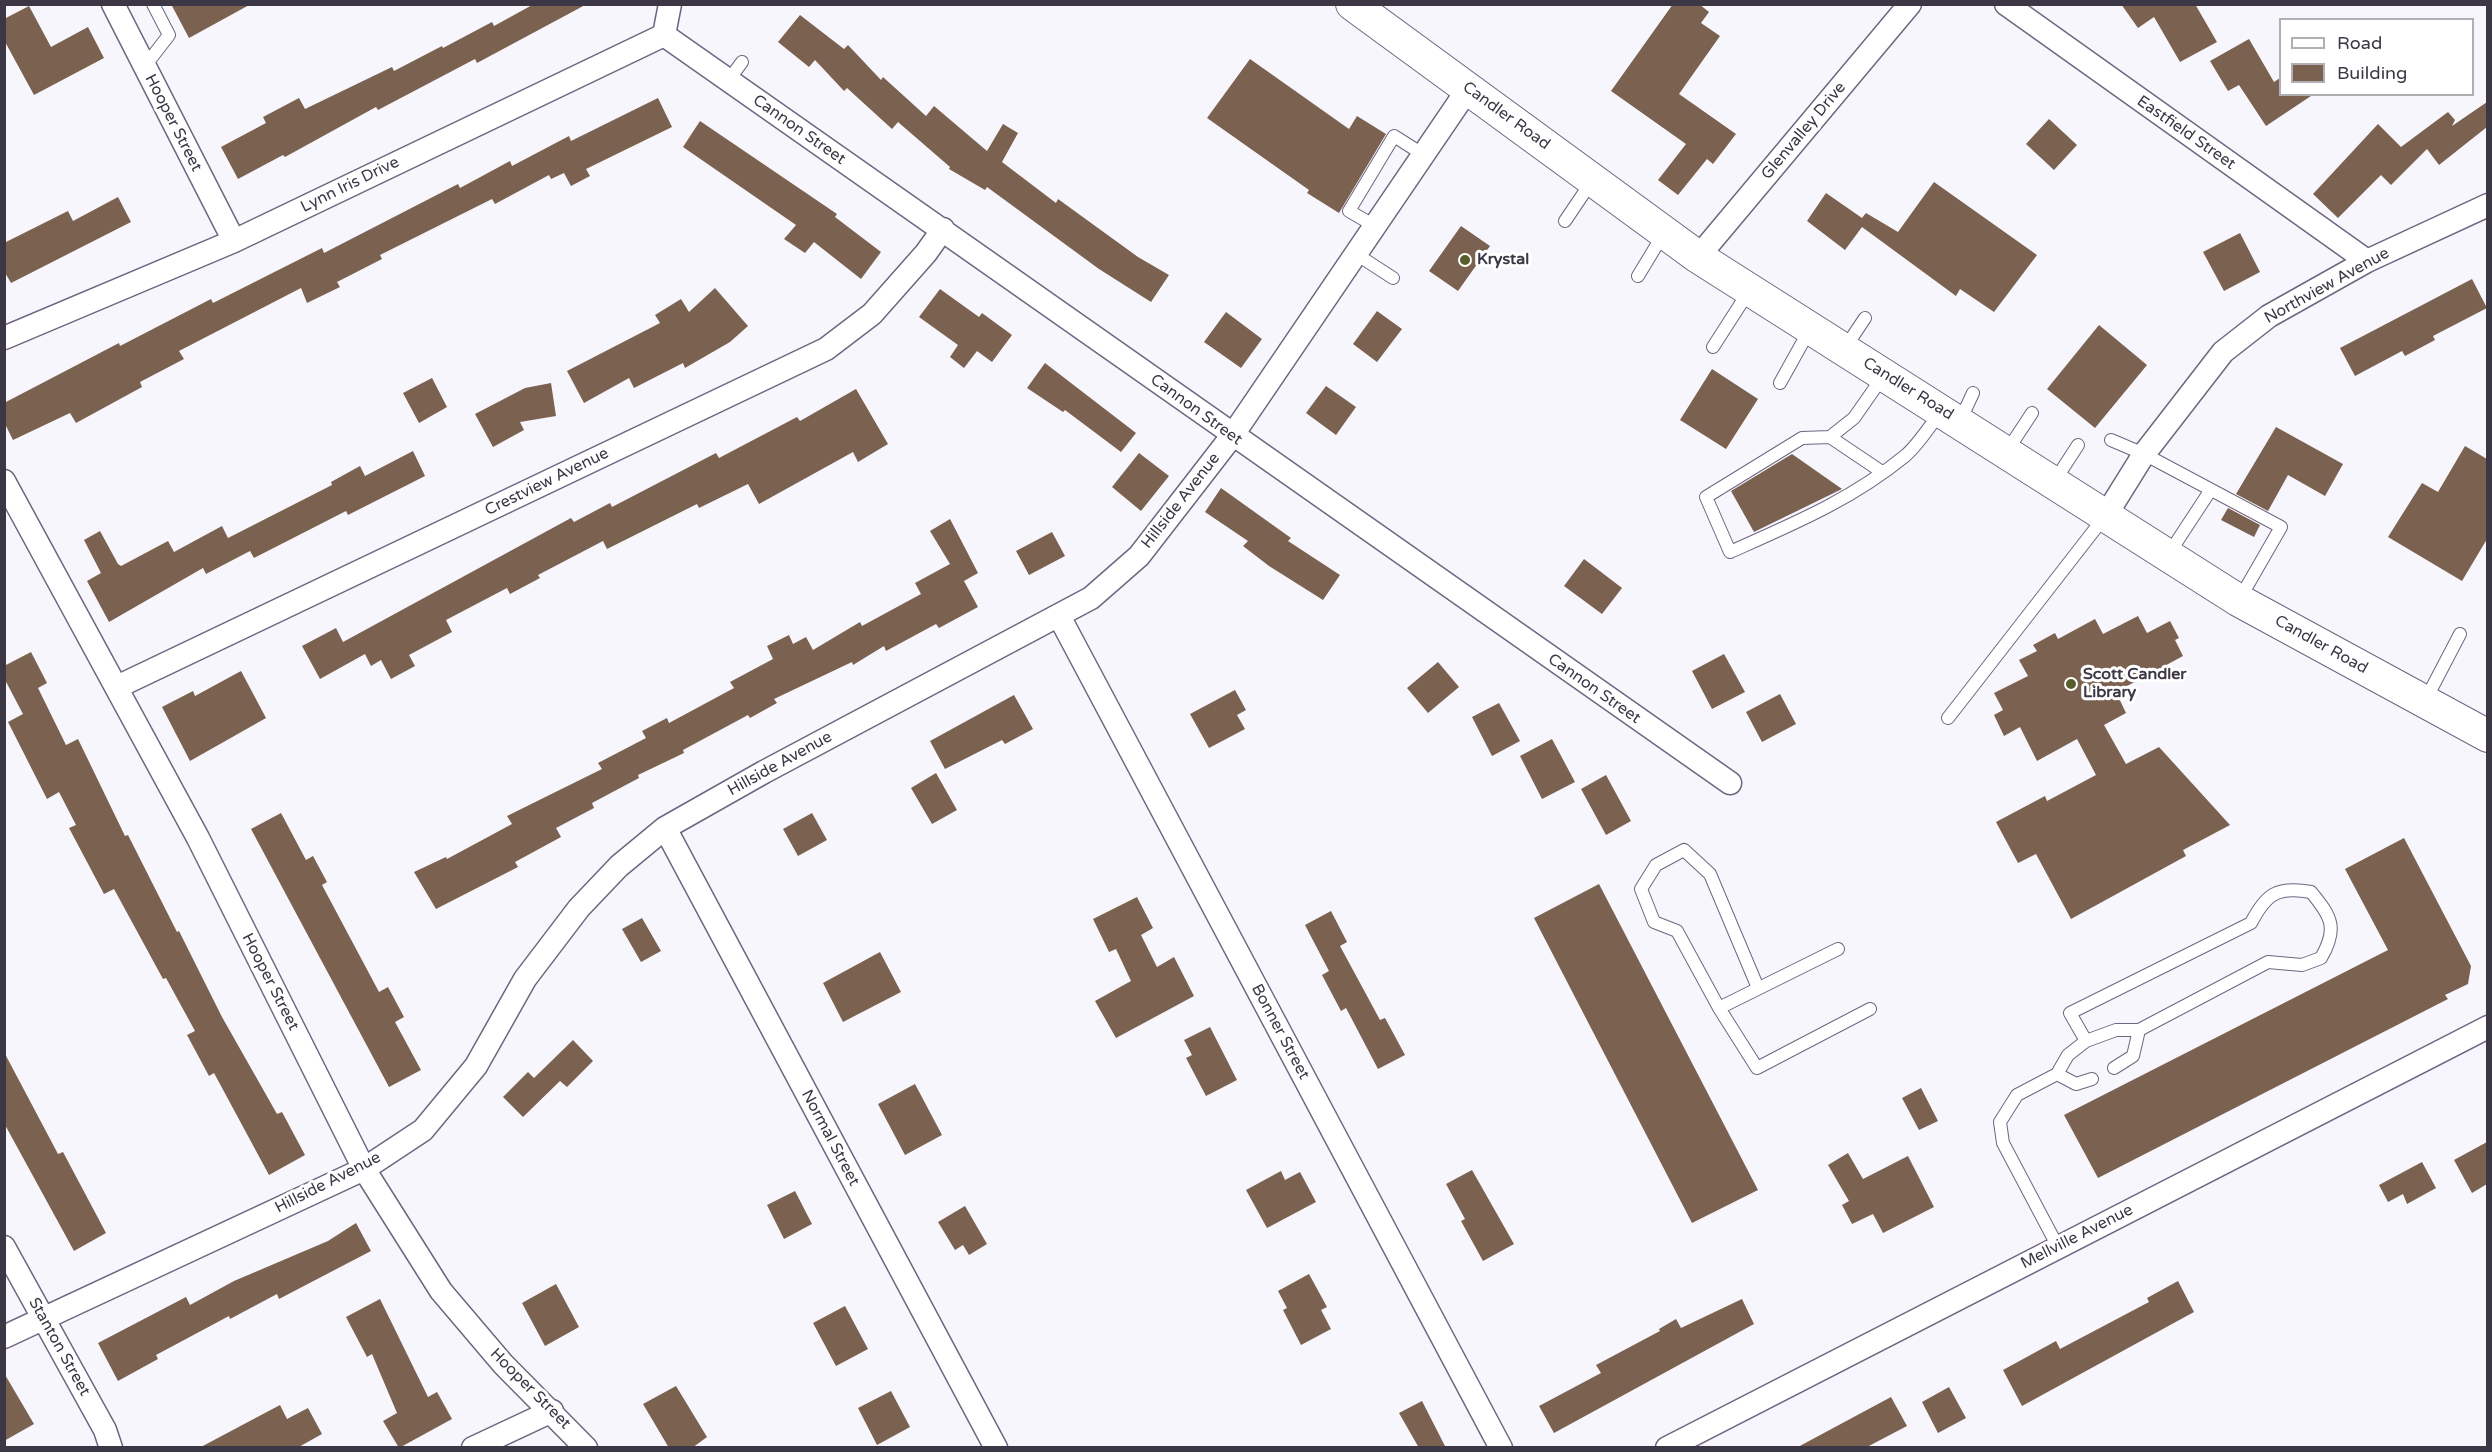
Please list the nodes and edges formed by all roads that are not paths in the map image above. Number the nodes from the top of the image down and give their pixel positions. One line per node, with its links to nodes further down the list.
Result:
1 (113, 4): 9 (street, Hooper Street)
2 (153, 4): 9 (lane)
3 (670, 4): 7 (street)
4 (1910, 4): 21 (street, Glenvalley Drive)
5 (2006, 4): 22 (street, Eastfield Street)
6 (1355, 5): 11 (main road, Candler Road)
7 (663, 35): 10 (street, Cannon Street); 19 (street, Lynn Iris Drive)
8 (742, 62): 10 (lane)
9 (145, 66): 19 (street, Hooper Street)
10 (728, 81): 17 (street, Cannon Street)
11 (1468, 89): 12 (street, Hillside Avenue); 13 (main road, Candler Road)
12 (1424, 154): 16 (street, Hillside Avenue); 16 (lane)
13 (1592, 180): 15 (lane); 18 (main road, Candler Road)
14 (2487, 206): 22 (street, Northview Avenue)
15 (1565, 221)
16 (1375, 226): 20 (street, Hillside Avenue)
17 (943, 229): 36 (street, Cannon Street); 51 (street, Crestview Avenue)
18 (1665, 232): 21 (main road, Candler Road); 23 (lane)
19 (234, 241): 28 (street, Lynn Iris Drive)
20 (1356, 254): 24 (lane); 36 (street, Hillside Avenue)
21 (1698, 257): 25 (main road, Candler Road)
22 (2367, 261): 41 (street, Northview Avenue)
23 (1638, 276)
24 (1393, 278)
25 (1749, 290): 27 (main road, Candler Road); 29 (lane)
26 (1865, 318): 30 (lane)
27 (1811, 328): 30 (main road, Candler Road); 32 (lane)
28 (4, 338)
29 (1713, 347)
30 (1844, 349): 31 (main road, Candler Road)
31 (1884, 375): 35 (main road, Candler Road); 37 (lane)
32 (1780, 383)
33 (1973, 393): 35 (lane)
34 (2032, 413): 40 (lane)
35 (1951, 417): 40 (main road, Candler Road); 42 (lane)
36 (1232, 436): 49 (street, Hillside Avenue); 55 (street, Cannon Street)
37 (1830, 437): 42 (lane); 42 (lane)
38 (2111, 440): 41 (lane)
39 (2078, 445): 44 (lane)
40 (2006, 452): 44 (main road, Candler Road)
41 (2144, 454): 45 (lane); 46 (street, Northview Avenue)
42 (1882, 472)
43 (4, 481): 51 (street, Hooper Street)
44 (2054, 482): 46 (main road, Candler Road)
45 (2210, 491): 47 (lane); 48 (lane)
46 (2106, 515): 47 (main road, Candler Road); 53 (lane)
47 (2168, 555): 48 (main road, Candler Road)
48 (2238, 600): 52 (main road, Candler Road)
49 (1059, 616): 56 (street, Hillside Avenue); 77 (street, Bonner Street)
50 (2460, 634): 52 (lane)
51 (117, 687): 67 (street, Hooper Street)
52 (2424, 702): 54 (main road, Candler Road)
53 (1948, 718)
54 (2487, 736)
55 (1730, 783)
56 (665, 828): 67 (street, Hillside Avenue); 76 (street, Normal Street)
57 (1838, 949): 58 (lane)
58 (1758, 988): 59 (lane); 59 (lane)
59 (1719, 1008): 60 (lane)
60 (1870, 1009)
61 (2487, 1027): 69 (street, Mellville Avenue)
62 (2139, 1030): 63 (lane); 63 (lane); 64 (lane)
63 (2086, 1041): 65 (lane)
64 (2114, 1068)
65 (2056, 1074): 66 (lane); 69 (lane)
66 (2092, 1079)
67 (364, 1169): 70 (street, Hillside Avenue); 72 (street, Hooper Street)
68 (4, 1247): 70 (street, Stanton Street)
69 (2058, 1247): 78 (street, Mellville Avenue)
70 (43, 1317): 71 (street, Hillside Avenue); 73 (street, Stanton Street)
71 (4, 1336)
72 (552, 1411): 74 (street); 75 (street, Hooper Street)
73 (111, 1448)
74 (473, 1448)
75 (586, 1448)
76 (996, 1448)
77 (1501, 1448)
78 (1667, 1448)

